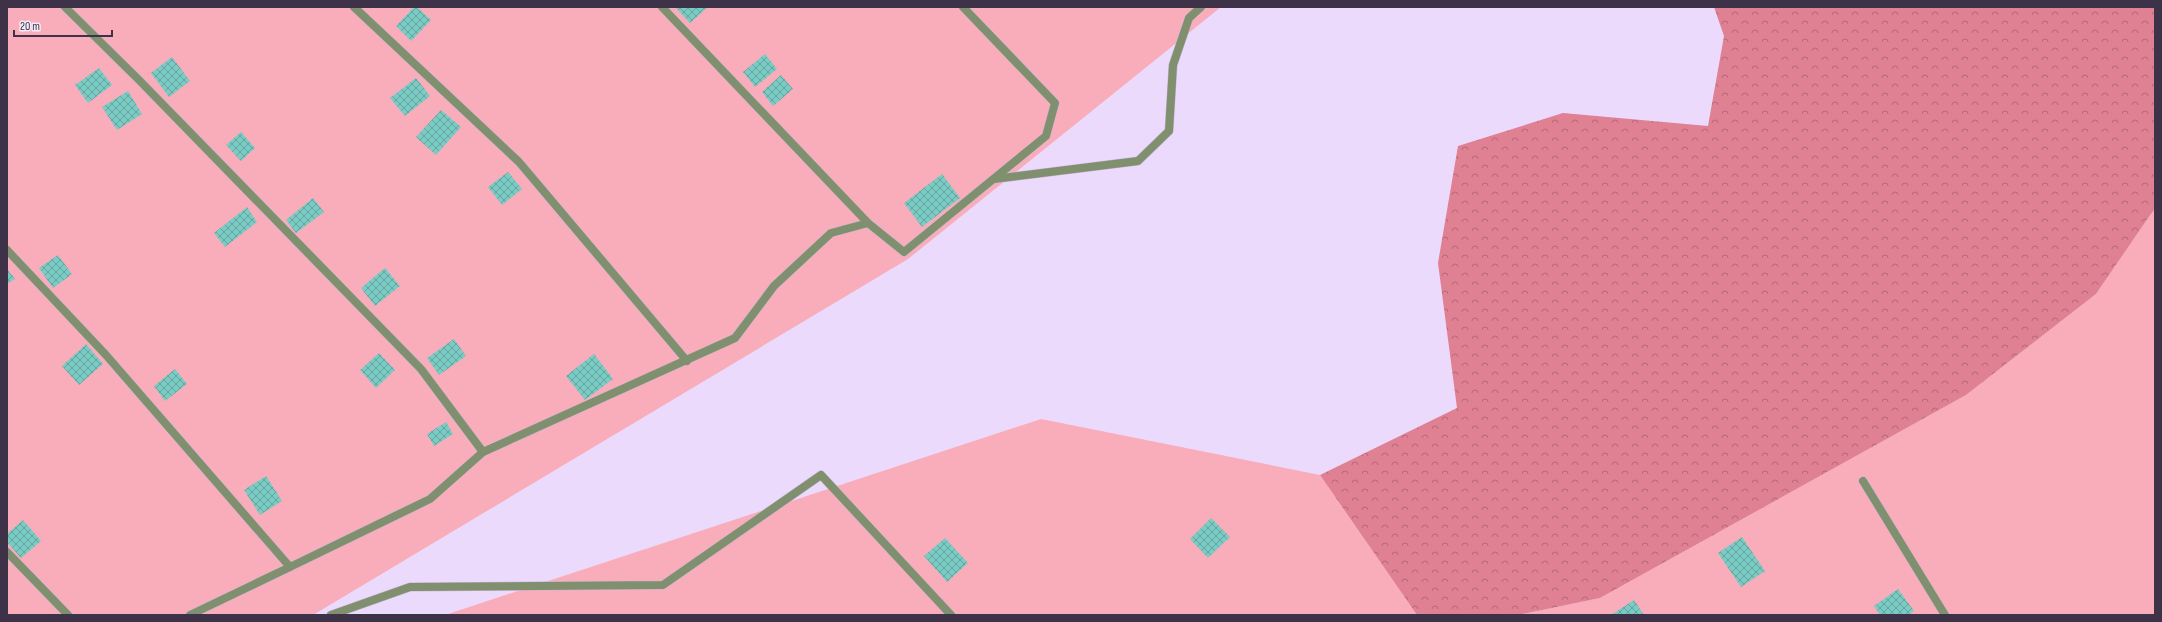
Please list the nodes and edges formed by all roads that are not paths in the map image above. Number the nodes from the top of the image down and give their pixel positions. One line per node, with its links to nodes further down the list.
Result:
1 (65, 7): 10 (lane)
2 (354, 7): 9 (lane)
3 (662, 7): 7 (lane)
4 (963, 7): 6 (lane)
5 (1201, 7): 6 (lane)
6 (994, 179): 7 (lane)
7 (868, 223): 9 (lane)
8 (7, 250): 13 (lane)
9 (687, 361): 10 (lane)
10 (482, 452): 13 (lane)
11 (1863, 481): 18 (lane)
12 (7, 552): 14 (lane)
13 (290, 567): 15 (lane)
14 (68, 615)
15 (190, 615)
16 (331, 615): 17 (lane)
17 (951, 615)
18 (1945, 615)

